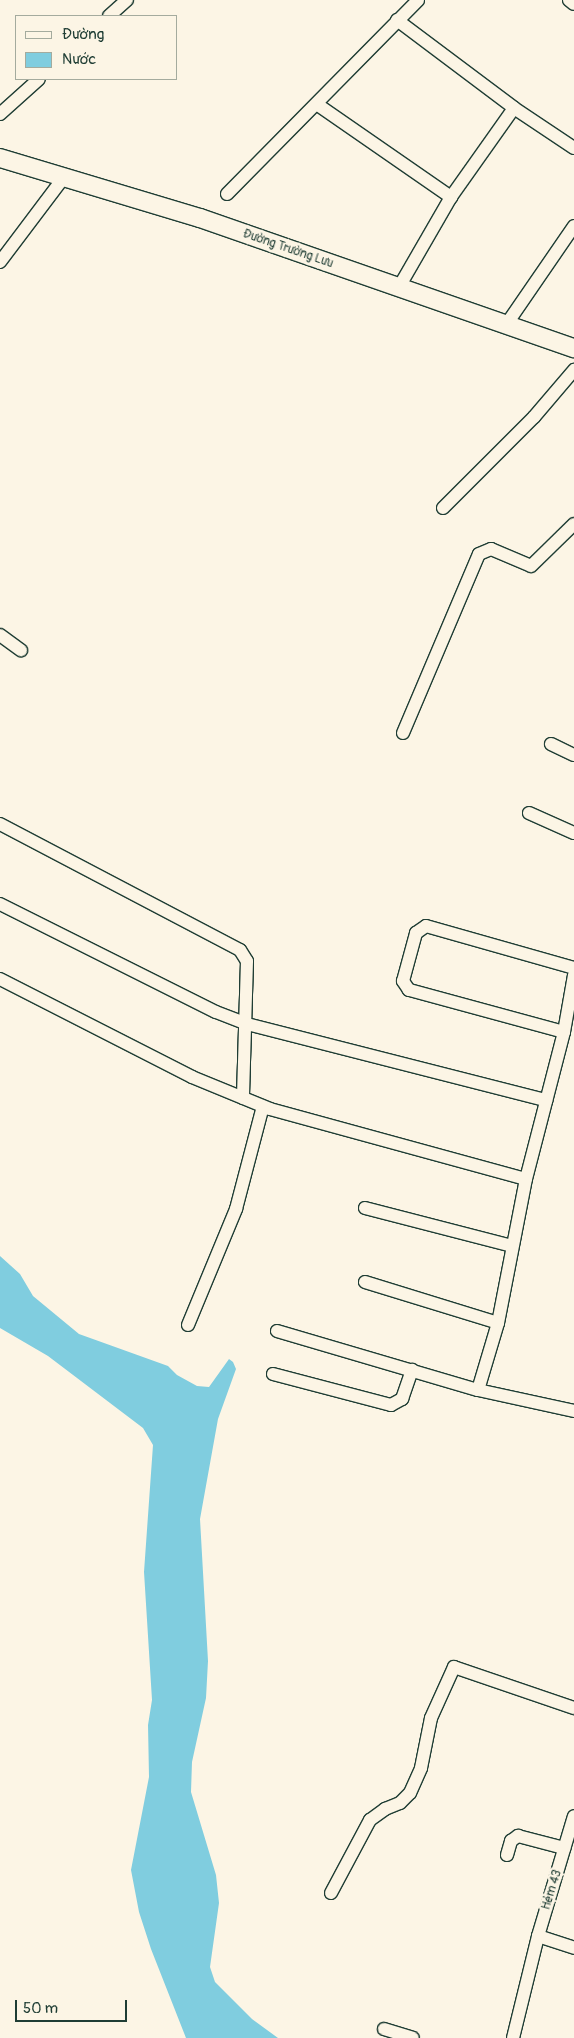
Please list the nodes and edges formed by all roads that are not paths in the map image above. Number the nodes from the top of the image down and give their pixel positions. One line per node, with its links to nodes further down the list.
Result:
1 (127, 0): 5 (street)
2 (418, 0): 6 (street)
3 (569, 0): 4 (street)
4 (574, 4)
5 (110, 15)
6 (398, 20): 8 (street); 9 (street)
7 (38, 80): 10 (street)
8 (318, 105): 14 (street); 15 (street)
9 (514, 108): 11 (street); 15 (street)
10 (0, 114)
11 (574, 148)
12 (2, 163): 13 (street, Đường Trường Lưu)
13 (64, 177): 17 (street); 18 (street, Đường Trường Lưu)
14 (227, 194)
15 (451, 197): 18 (street)
16 (574, 226): 19 (street)
17 (0, 262)
18 (399, 287): 19 (street, Đường Trường Lưu)
19 (506, 325): 20 (street, Đường Trường Lưu)
20 (574, 348)
21 (574, 370): 22 (street)
22 (443, 508)
23 (574, 524): 26 (street)
24 (0, 635): 25 (street)
25 (21, 650)
26 (403, 733)
27 (551, 744): 28 (street)
28 (574, 754)
29 (529, 813): 31 (street)
30 (0, 824): 36 (street)
31 (574, 833)
32 (0, 904): 36 (street)
33 (574, 968): 37 (street)
34 (574, 975): 37 (street)
35 (0, 979): 38 (street)
36 (247, 1024): 38 (street); 39 (street)
37 (564, 1032): 39 (street)
38 (243, 1098): 40 (street)
39 (546, 1100): 41 (street)
40 (266, 1108): 41 (street); 46 (street)
41 (526, 1179): 43 (street)
42 (364, 1208): 43 (street)
43 (512, 1246): 45 (street)
44 (365, 1282): 45 (street)
45 (498, 1323): 50 (street)
46 (188, 1325)
47 (277, 1331): 48 (street)
48 (412, 1370): 49 (street); 50 (street)
49 (273, 1374)
50 (478, 1390): 51 (street)
51 (574, 1411)
52 (574, 1708): 56 (street)
53 (574, 1816): 54 (street, Hẻm 43)
54 (564, 1848): 55 (street); 57 (street, Hẻm 43)
55 (507, 1855)
56 (331, 1893)
57 (538, 1936): 58 (street); 61 (street, Hẻm 43)
58 (574, 1948)
59 (384, 2029): 60 (street)
60 (413, 2038)
61 (513, 2038)

